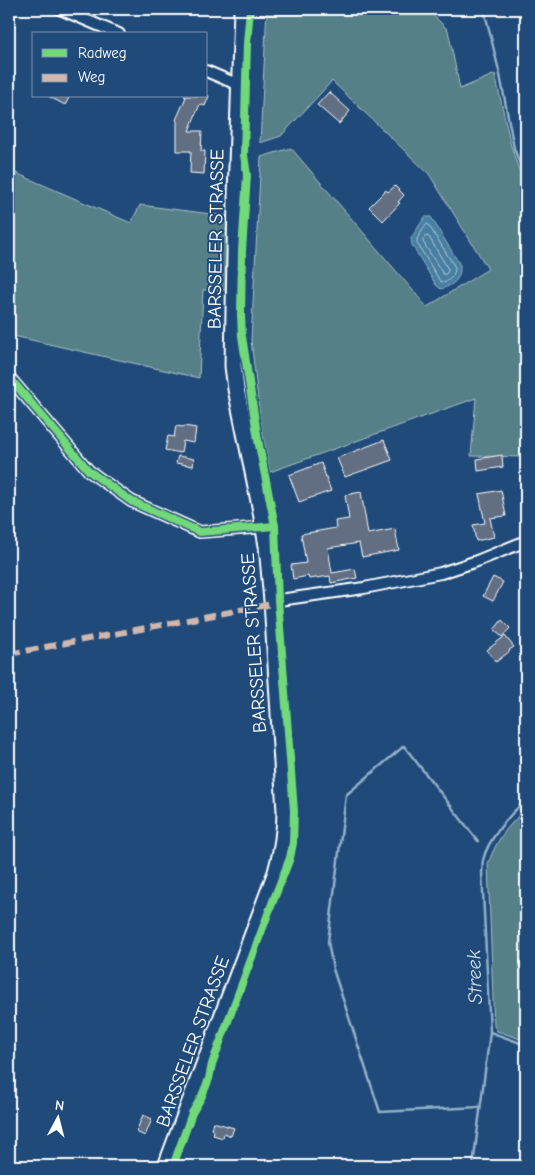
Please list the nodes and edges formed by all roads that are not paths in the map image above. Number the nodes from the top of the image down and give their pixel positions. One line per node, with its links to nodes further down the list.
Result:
1 (60, 9): 3 (street)
2 (242, 9): 5 (main road, BARSSELER STRASSE)
3 (114, 32)
4 (208, 72): 5 (street)
5 (239, 85): 7 (main road, BARSSELER STRASSE)
6 (9, 377): 7 (street)
7 (264, 527): 9 (main road, BARSSELER STRASSE)
8 (526, 541): 9 (street)
9 (272, 601): 10 (main road, BARSSELER STRASSE)
10 (166, 1166)

